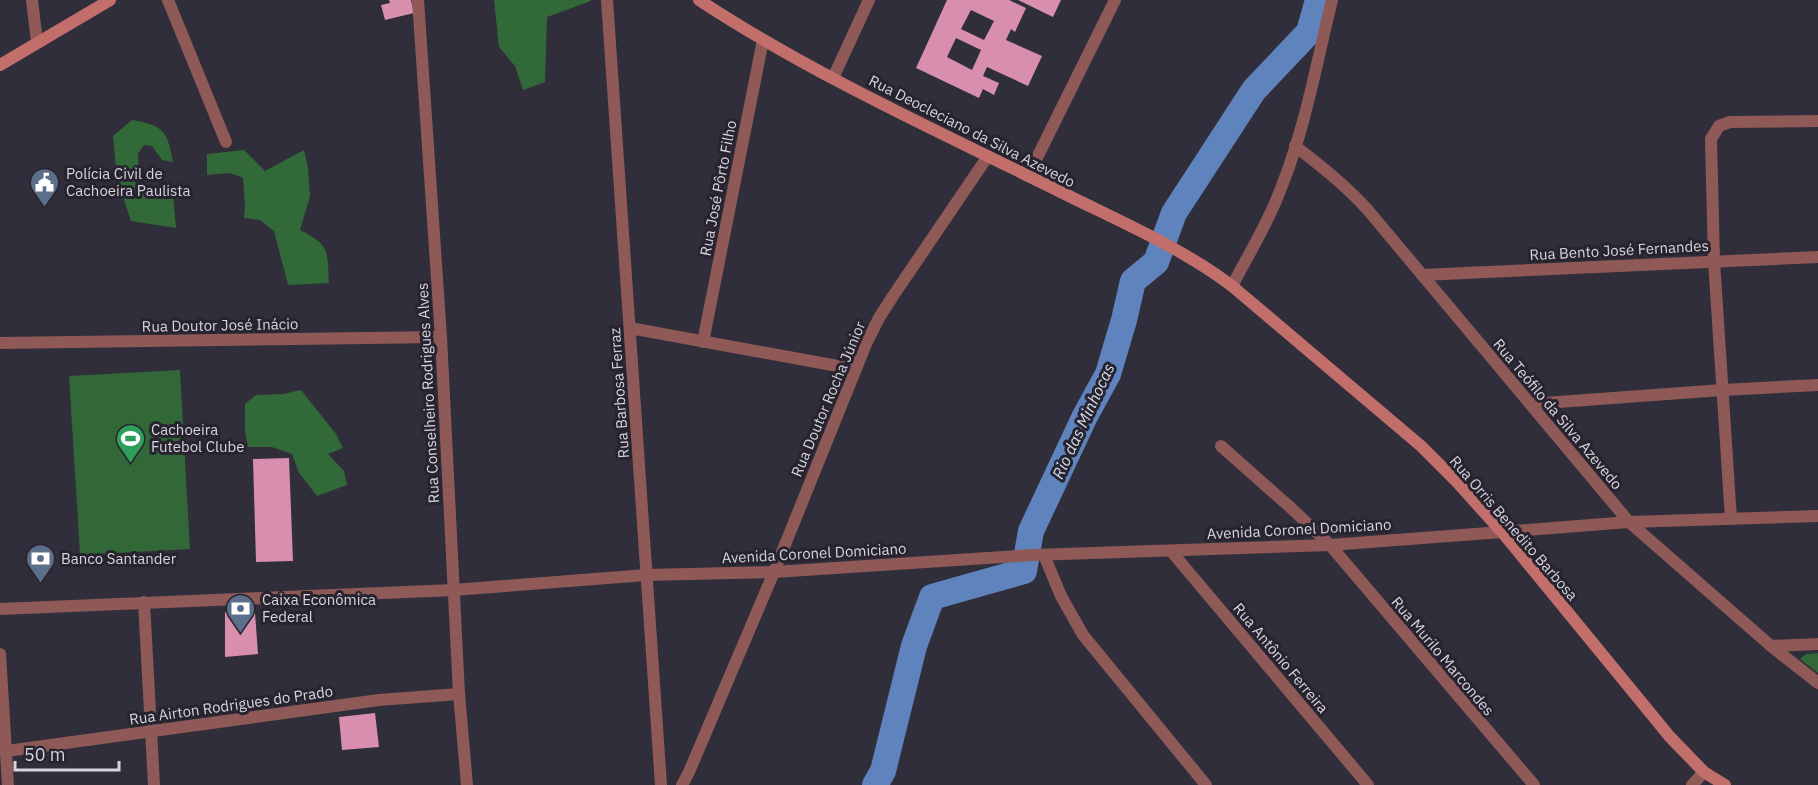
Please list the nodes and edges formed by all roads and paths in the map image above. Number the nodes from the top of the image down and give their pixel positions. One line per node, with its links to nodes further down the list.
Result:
1 (32, 0): 11 (street)
2 (110, 0): 11 (main road)
3 (168, 0): 15 (street)
4 (418, 0): 24 (street, Rua Conselheiro Rodrigues Alves)
5 (607, 0): 23 (street, Rua Barbosa Ferraz)
6 (699, 0): 10 (main road, Rua Deocleciano da Silva Azevedo)
7 (869, 0): 13 (street)
8 (1115, 0): 18 (street)
9 (1332, 0): 16 (street)
10 (763, 40): 13 (main road, Rua Deocleciano da Silva Azevedo); 25 (street, Rua José Pôrto Filho)
11 (37, 42): 12 (main road)
12 (0, 65)
13 (833, 78): 17 (main road, Rua Deocleciano da Silva Azevedo)
14 (1818, 121): 20 (street)
15 (226, 142)
16 (1295, 146): 21 (street, Rua Teófilo da Silva Azevedo); 22 (street)
17 (987, 156): 18 (main road, Rua Deocleciano da Silva Azevedo); 27 (street, Rua Doutor Rocha Júnior)
18 (1028, 176): 22 (main road, Rua Deocleciano da Silva Azevedo)
19 (1818, 257): 20 (street, Rua Bento José Fernandes)
20 (1714, 261): 21 (street, Rua Bento José Fernandes); 29 (street)
21 (1422, 275): 30 (street, Rua Teófilo da Silva Azevedo)
22 (1232, 286): 35 (main road, Rua Orris Benedito Barbosa)
23 (630, 328): 25 (street); 40 (street, Rua Barbosa Ferraz)
24 (441, 337): 26 (street, Rua Doutor José Inácio); 41 (street, Rua Conselheiro Rodrigues Alves)
25 (702, 342): 27 (street)
26 (0, 343)
27 (855, 369): 39 (street, Rua Doutor Rocha Júnior)
28 (1818, 385): 29 (street)
29 (1722, 390): 30 (street); 33 (street)
30 (1532, 404): 34 (street, Rua Teófilo da Silva Azevedo)
31 (1221, 446): 36 (street, Rua Murilo Marcondes)
32 (1818, 516): 33 (street, Avenida Coronel Domiciano)
33 (1731, 519): 34 (street, Avenida Coronel Domiciano)
34 (1629, 522): 35 (street, Avenida Coronel Domiciano); 45 (street, Rua Teófilo da Silva Azevedo)
35 (1502, 532): 36 (street, Avenida Coronel Domiciano); 51 (main road, Rua Orris Benedito Barbosa)
36 (1330, 545): 37 (street, Avenida Coronel Domiciano); 59 (street, Rua Murilo Marcondes)
37 (1171, 551): 38 (street, Avenida Coronel Domiciano); 52 (street, Rua Antônio Ferreira)
38 (1039, 555): 39 (street, Avenida Coronel Domiciano); 58 (street)
39 (774, 572): 40 (street, Avenida Coronel Domiciano); 57 (street, Rua Doutor Rocha Júnior)
40 (646, 575): 41 (street, Avenida Coronel Domiciano); 56 (street, Rua Barbosa Ferraz)
41 (454, 590): 42 (street, Avenida Coronel Domiciano); 48 (street, Rua Conselheiro Rodrigues Alves)
42 (144, 602): 43 (street, Avenida Coronel Domiciano); 49 (street)
43 (0, 609)
44 (1818, 644): 45 (street)
45 (1771, 645): 47 (street, Rua Teófilo da Silva Azevedo)
46 (0, 654): 50 (street)
47 (1818, 683)
48 (459, 694): 49 (street, Rua Airton Rodrigues do Prado); 55 (street, Rua Conselheiro Rodrigues Alves)
49 (151, 730): 50 (street, Rua Airton Rodrigues do Prado); 54 (street)
50 (7, 751): 53 (street)
51 (1704, 771): 60 (street); 61 (main road, Rua Orris Benedito Barbosa)
52 (1366, 784)
53 (8, 785)
54 (154, 785)
55 (467, 785)
56 (661, 785)
57 (682, 785)
58 (1206, 785)
59 (1534, 785)
60 (1692, 785)
61 (1725, 785)

